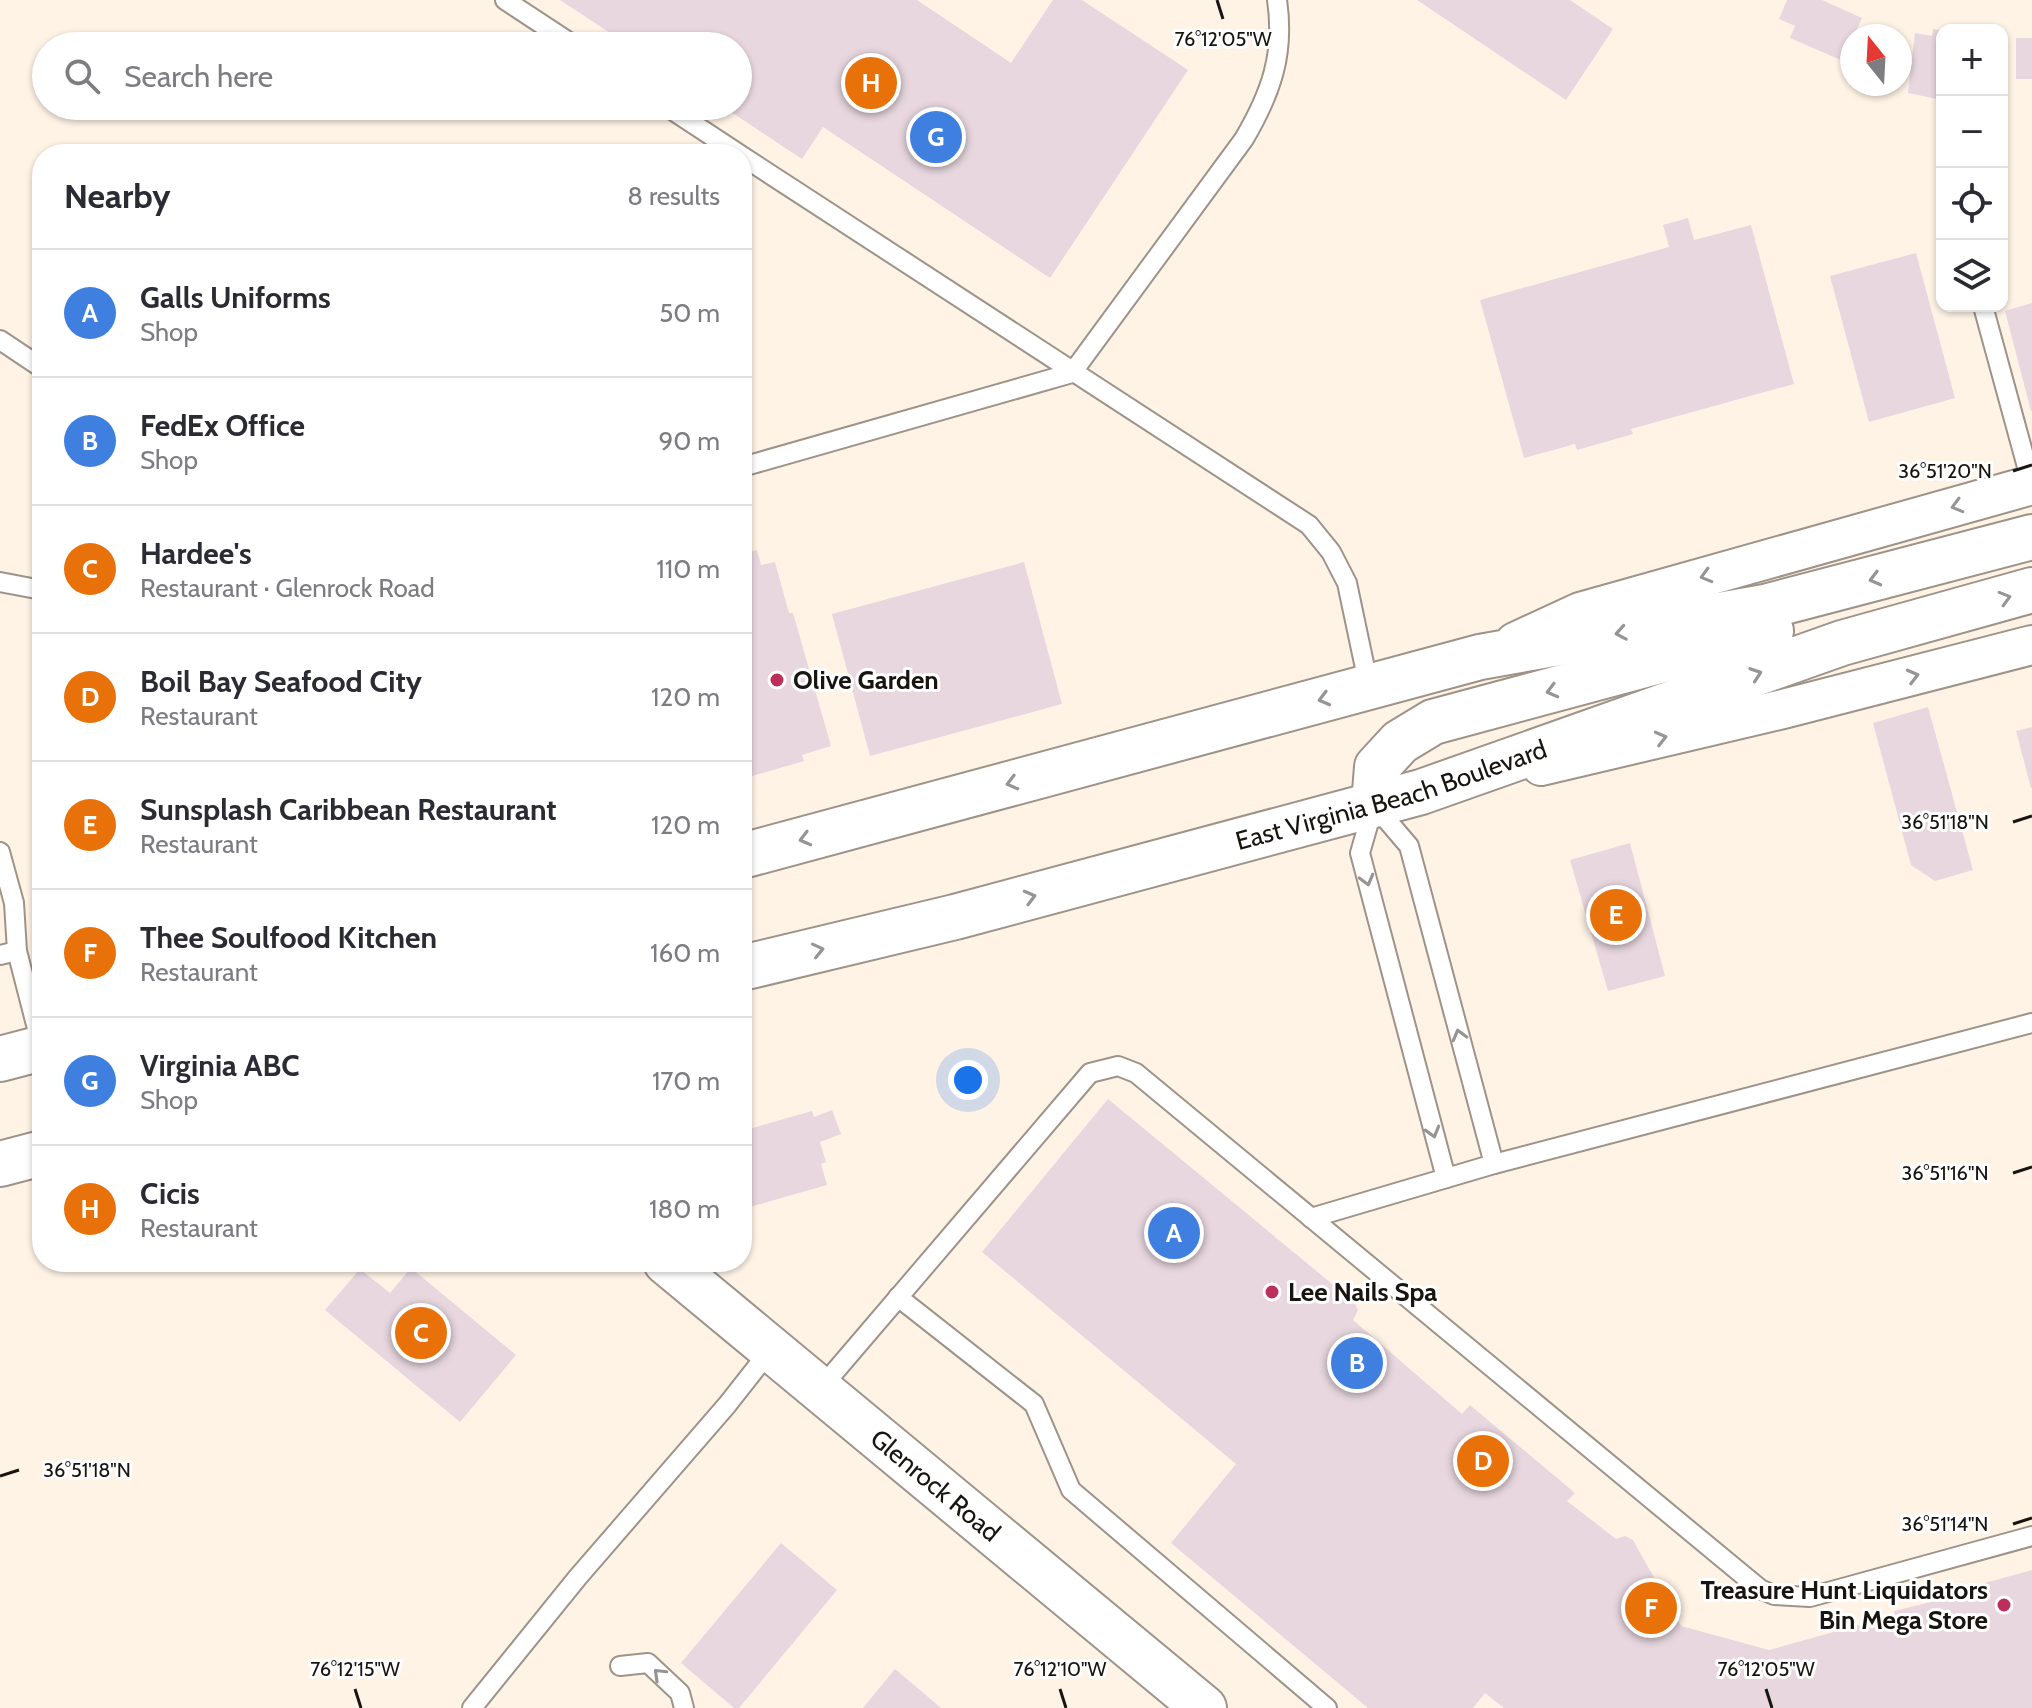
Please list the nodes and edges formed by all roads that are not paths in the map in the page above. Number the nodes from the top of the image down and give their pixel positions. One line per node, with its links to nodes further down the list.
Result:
1 (505, 0): 3 (lane)
2 (1277, 0): 10 (lane)
3 (554, 32)
4 (687, 120): 5 (lane)
5 (724, 144)
6 (752, 162): 10 (lane)
7 (1985, 312): 11 (lane)
8 (0, 340): 9 (lane)
9 (32, 361)
10 (1072, 373): 12 (lane); 21 (lane)
11 (2024, 429): 13 (lane)
12 (752, 464)
13 (2032, 485): 20 (street, one-way to 20)
14 (2032, 537): 17 (main road, one-way to 17)
15 (0, 582): 16 (lane)
16 (32, 588)
17 (1833, 590): 20 (main road, one-way to 20); 23 (main road, one-way to 23)
18 (2032, 590): 22 (main road, East Virginia Beach Boulevard, one-way to 18)
19 (2032, 645): 22 (street, one-way to 19)
20 (1480, 657): 21 (main road)
21 (1369, 687): 25 (main road, one-way to 25)
22 (1421, 792): 23 (main road, East Virginia Beach Boulevard)
23 (1374, 805): 27 (main road, East Virginia Beach Boulevard, one-way to 23); 34 (lane, one-way to 23); 35 (lane, one-way to 35)
24 (0, 852): 26 (lane)
25 (752, 853)
26 (9, 953): 28 (lane)
27 (752, 966)
28 (32, 1019)
29 (2032, 1023): 34 (lane)
30 (32, 1051): 31 (main road)
31 (0, 1059)
32 (32, 1156): 33 (main road)
33 (0, 1164)
34 (1494, 1164): 35 (lane)
35 (1446, 1178): 36 (lane)
36 (1311, 1218): 38 (lane); 41 (lane)
37 (678, 1272): 39 (main road, Glenrock Road)
38 (898, 1297): 40 (lane); 46 (lane)
39 (771, 1349): 40 (main road, Glenrock Road); 43 (lane)
40 (820, 1389): 45 (main road, Glenrock Road)
41 (2032, 1536)
42 (620, 1666): 44 (lane, one-way to 42)
43 (472, 1708)
44 (684, 1708)
45 (1204, 1708)
46 (1327, 1708)

